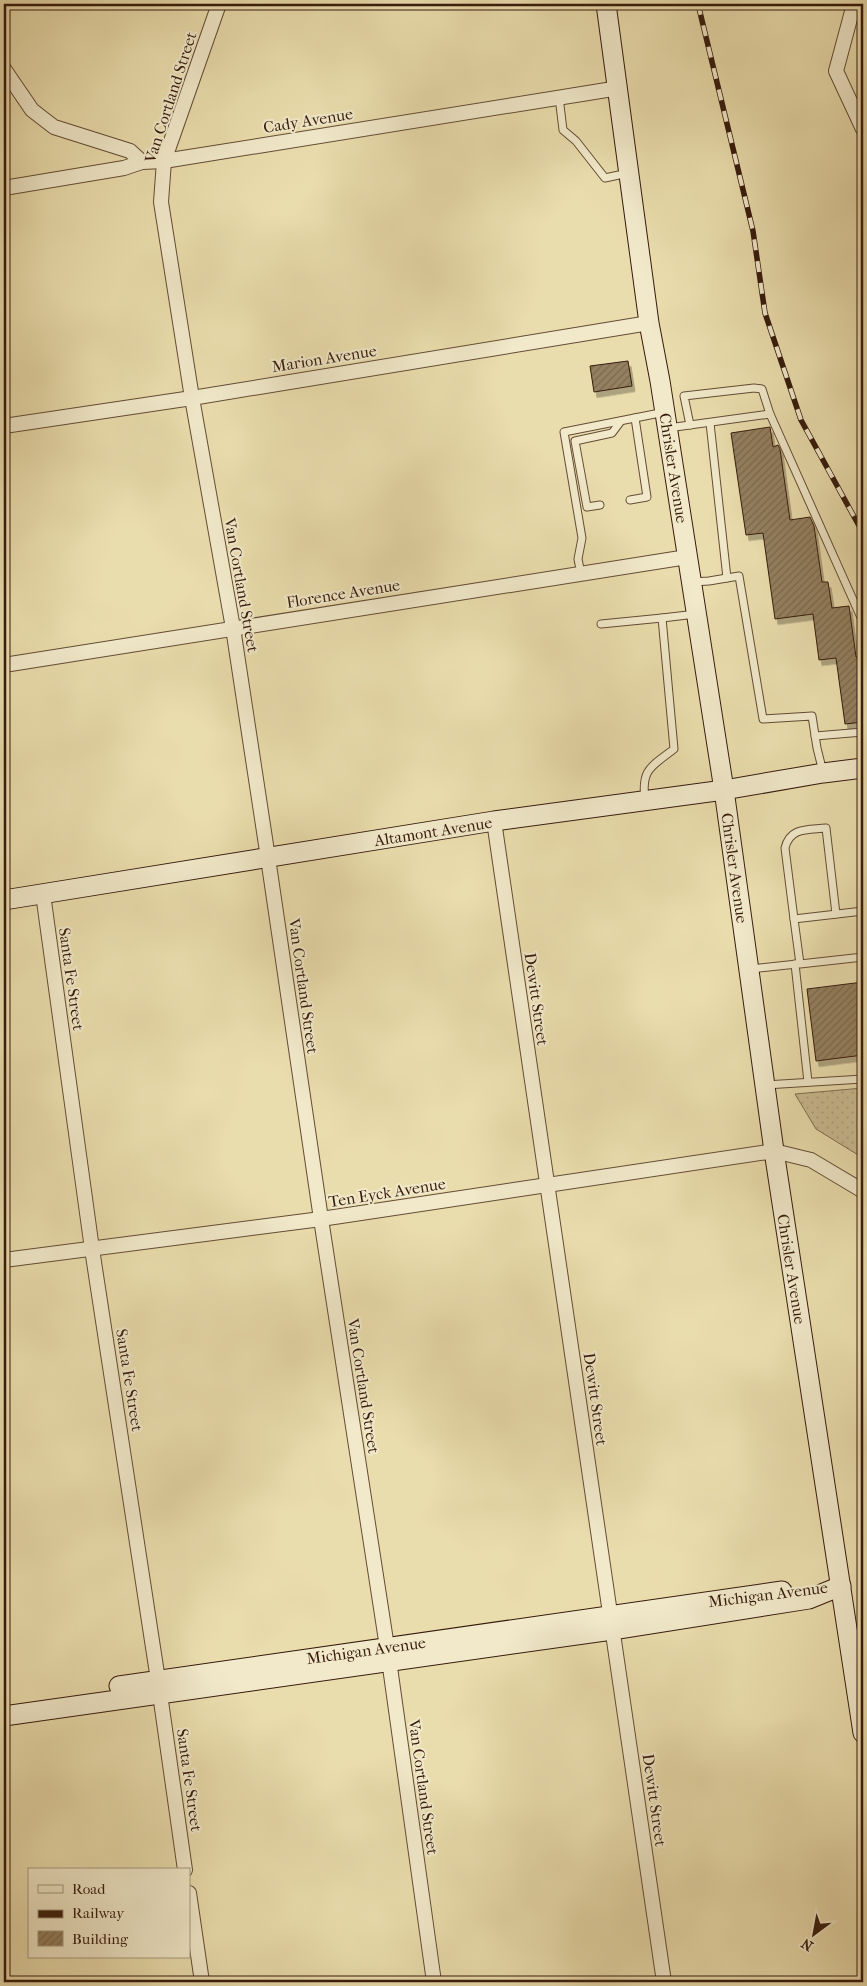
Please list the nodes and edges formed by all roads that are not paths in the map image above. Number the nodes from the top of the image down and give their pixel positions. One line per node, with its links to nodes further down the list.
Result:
1 (219, 4): 8 (street, Van Cortland Street)
2 (606, 4): 5 (street, Chrisler Avenue)
3 (854, 4): 7 (street)
4 (4, 69): 9 (street)
5 (619, 88): 6 (street, Cady Avenue); 10 (street, Chrisler Avenue)
6 (559, 98): 8 (street, Cady Avenue); 10 (lane)
7 (863, 130)
8 (164, 161): 9 (street, Cady Avenue); 13 (street, Van Cortland Street)
9 (142, 162): 11 (street, Cady Avenue)
10 (630, 173): 12 (street, Chrisler Avenue)
11 (4, 188)
12 (649, 324): 13 (street, Marion Avenue); 16 (street, Chrisler Avenue)
13 (192, 398): 19 (street, Marion Avenue); 31 (street, Van Cortland Street)
14 (770, 414): 18 (lane); 20 (lane); 29 (lane)
15 (635, 418): 16 (lane); 17 (lane); 21 (lane)
16 (666, 420): 20 (lane); 23 (street, Chrisler Avenue)
17 (621, 421): 22 (lane); 24 (lane)
18 (710, 424): 20 (lane); 25 (lane)
19 (4, 426)
20 (690, 426)
21 (630, 500)
22 (600, 505)
23 (687, 557): 24 (street, Florence Avenue); 26 (street, Chrisler Avenue)
24 (581, 574): 31 (street, Florence Avenue)
25 (727, 578): 26 (lane); 34 (lane)
26 (691, 582): 27 (street, Chrisler Avenue)
27 (696, 614): 28 (lane); 37 (street, Chrisler Avenue)
28 (662, 618): 30 (lane); 38 (lane)
29 (863, 622)
30 (601, 624)
31 (232, 628): 32 (street, Florence Avenue); 40 (street, Van Cortland Street)
32 (4, 665)
33 (863, 732): 34 (lane)
34 (815, 736): 36 (lane)
35 (863, 768): 36 (street, Altamont Avenue)
36 (823, 773): 37 (street, Altamont Avenue)
37 (724, 790): 38 (street, Altamont Avenue); 48 (street, Chrisler Avenue)
38 (645, 801): 39 (street, Altamont Avenue)
39 (494, 821): 40 (street, Altamont Avenue); 53 (street, Dewitt Street)
40 (268, 858): 41 (street, Altamont Avenue); 55 (street, Van Cortland Street)
41 (43, 894): 42 (street, Altamont Avenue); 56 (street, Santa Fe Street)
42 (4, 900)
43 (863, 911): 44 (lane)
44 (836, 914): 45 (lane); 45 (lane)
45 (794, 919): 47 (lane)
46 (863, 957): 47 (lane)
47 (797, 964): 48 (lane); 50 (lane)
48 (748, 969): 51 (street, Chrisler Avenue)
49 (863, 1079): 50 (lane)
50 (808, 1082): 51 (lane)
51 (765, 1085): 52 (street, Chrisler Avenue)
52 (774, 1151): 53 (street, Ten Eyck Avenue); 54 (street); 58 (street, Chrisler Avenue)
53 (546, 1185): 55 (street, Ten Eyck Avenue); 59 (street, Dewitt Street)
54 (863, 1192)
55 (320, 1219): 56 (street, Ten Eyck Avenue); 60 (street, Van Cortland Street)
56 (92, 1249): 57 (street, Ten Eyck Avenue); 61 (street, Santa Fe Street)
57 (4, 1260)
58 (841, 1586): 59 (street, Michigan Avenue); 62 (street, Chrisler Avenue)
59 (611, 1622): 60 (street, Michigan Avenue); 70 (street, Dewitt Street)
60 (388, 1654): 61 (street, Michigan Avenue); 69 (street, Van Cortland Street)
61 (159, 1686): 63 (street, Michigan Avenue); 64 (street, Michigan Avenue); 66 (street, Santa Fe Street)
62 (861, 1702): 65 (street, Chrisler Avenue)
63 (4, 1703)
64 (4, 1716)
65 (863, 1733)
66 (185, 1868)
67 (190, 1900): 68 (street)
68 (202, 1982)
69 (434, 1982)
70 (664, 1982)

